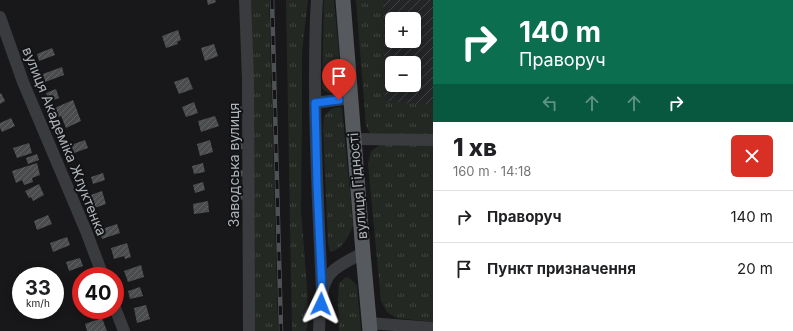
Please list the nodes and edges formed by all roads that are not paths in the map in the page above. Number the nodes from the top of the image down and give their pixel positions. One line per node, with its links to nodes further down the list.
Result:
1 (245, 0): 16 (street, Заводська вулиця)
2 (317, 0): 6 (street)
3 (342, 0): 5 (main road, вулиця Гідності)
4 (0, 17): 10 (street, вулиця Академіка Жлуктенка)
5 (350, 98): 6 (street); 7 (main road, вулиця Гідності)
6 (315, 103): 11 (street)
7 (354, 139): 8 (street); 9 (main road, вулиця Гідності)
8 (433, 140)
9 (363, 253): 11 (street); 13 (main road, вулиця Гідності)
10 (100, 267)
11 (322, 292): 17 (street)
12 (119, 319): 15 (street)
13 (370, 327): 14 (street)
14 (433, 328)
15 (124, 331)
16 (249, 331)
17 (319, 331)

